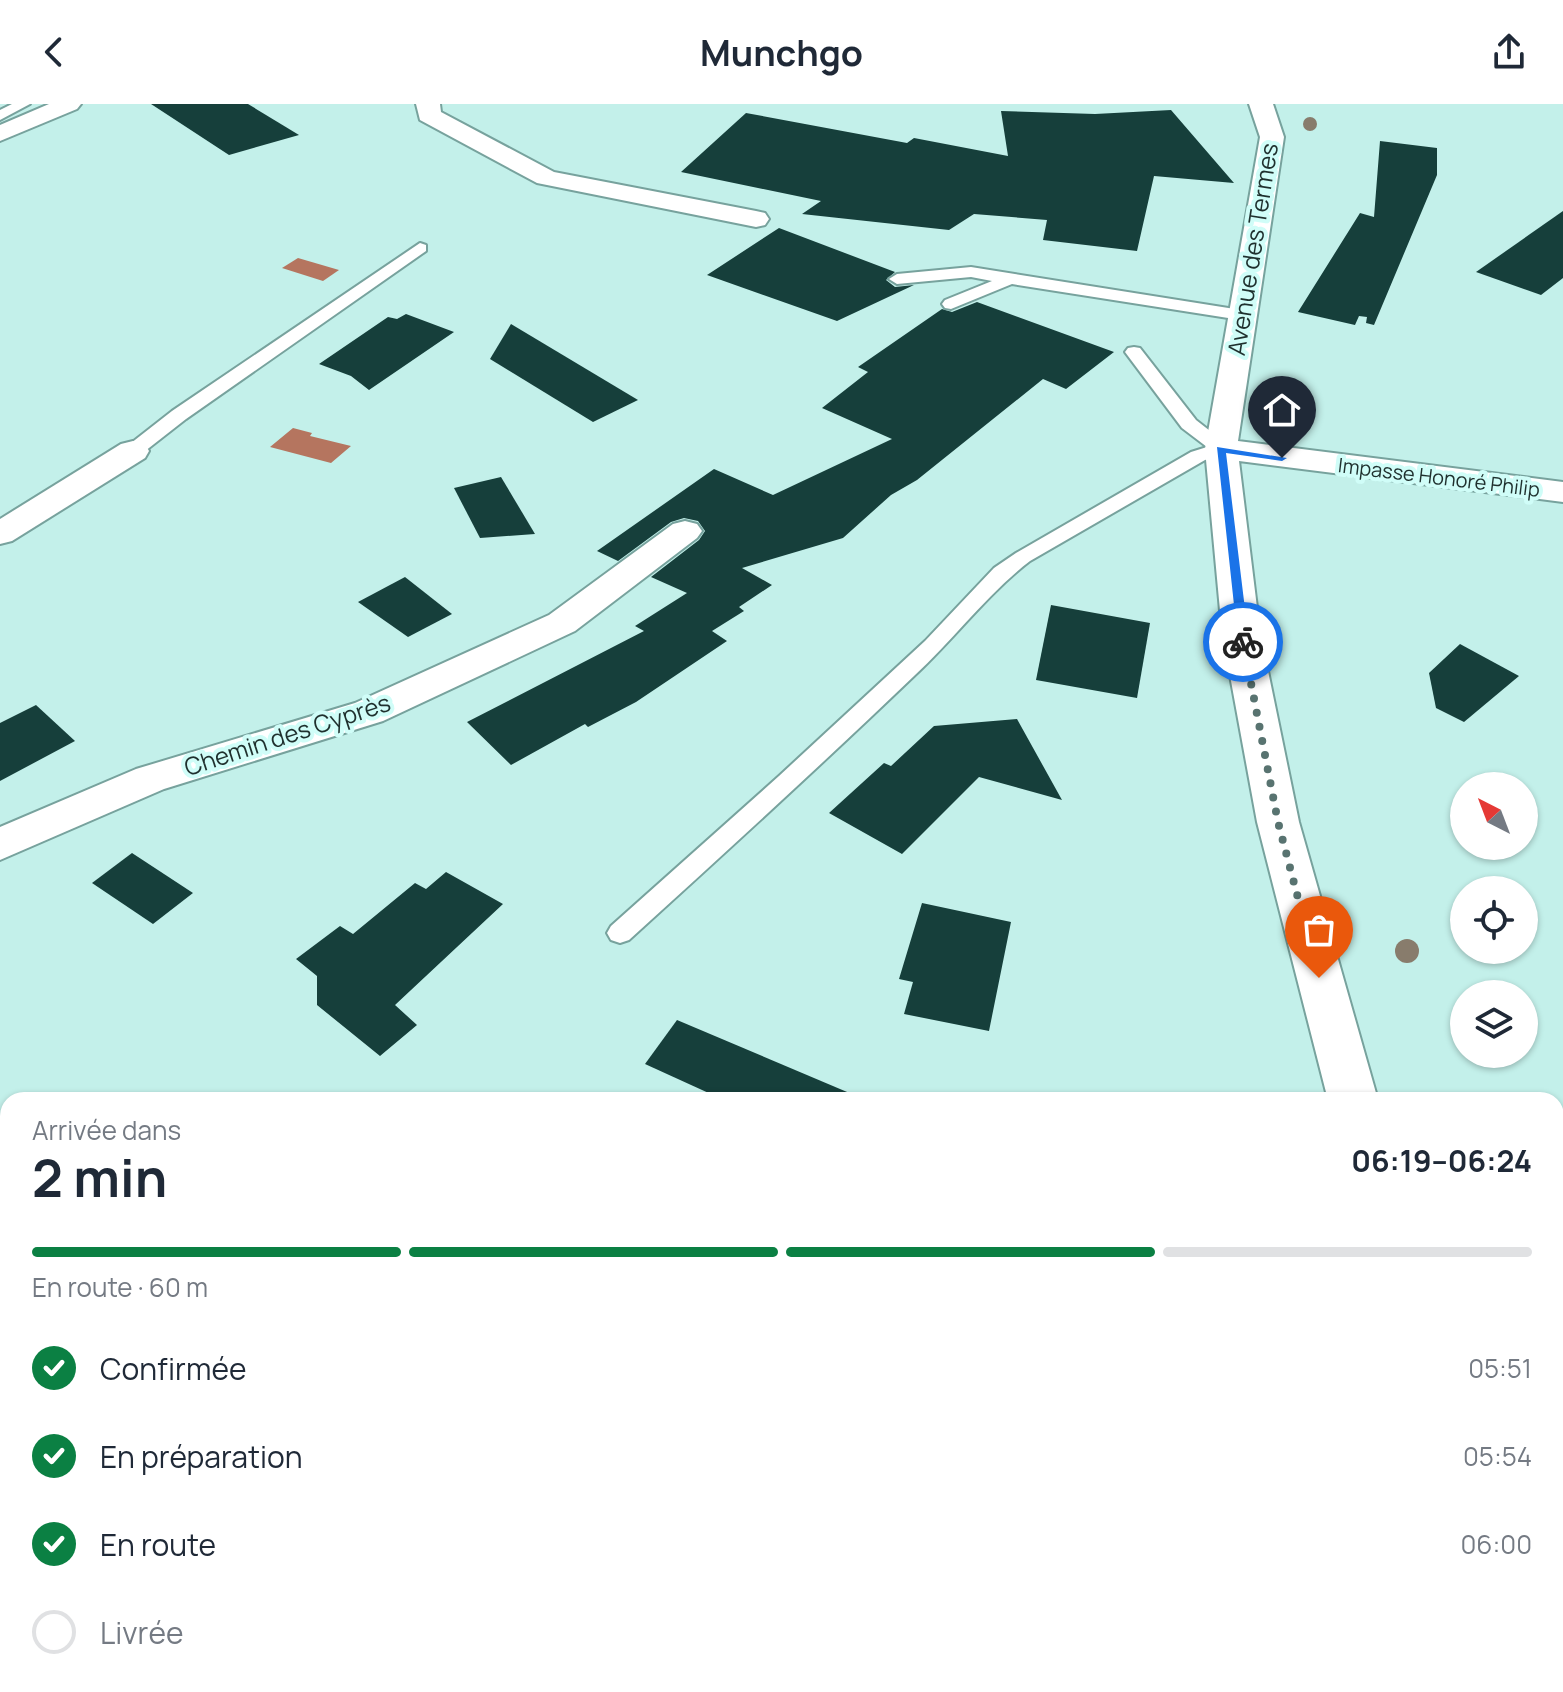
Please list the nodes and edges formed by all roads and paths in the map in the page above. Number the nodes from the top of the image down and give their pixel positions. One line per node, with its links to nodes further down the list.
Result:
1 (23, 104): 5 (lane)
2 (69, 104): 6 (street)
3 (428, 104): 7 (street)
4 (1261, 104): 12 (street, Avenue des Termes)
5 (0, 116)
6 (0, 134)
7 (756, 219)
8 (420, 248): 15 (lane)
9 (897, 279): 10 (lane)
10 (1010, 279): 11 (lane); 12 (lane)
11 (951, 304)
12 (1241, 315): 14 (street, Avenue des Termes)
13 (1134, 352): 14 (lane)
14 (1221, 449): 16 (street, Impasse Honoré Philip); 20 (lane); 21 (street, Avenue des Termes)
15 (133, 451): 18 (street)
16 (1563, 492)
17 (685, 531): 19 (street, Chemin des Cyprès)
18 (0, 534)
19 (0, 844)
20 (620, 933)
21 (1351, 1092)

